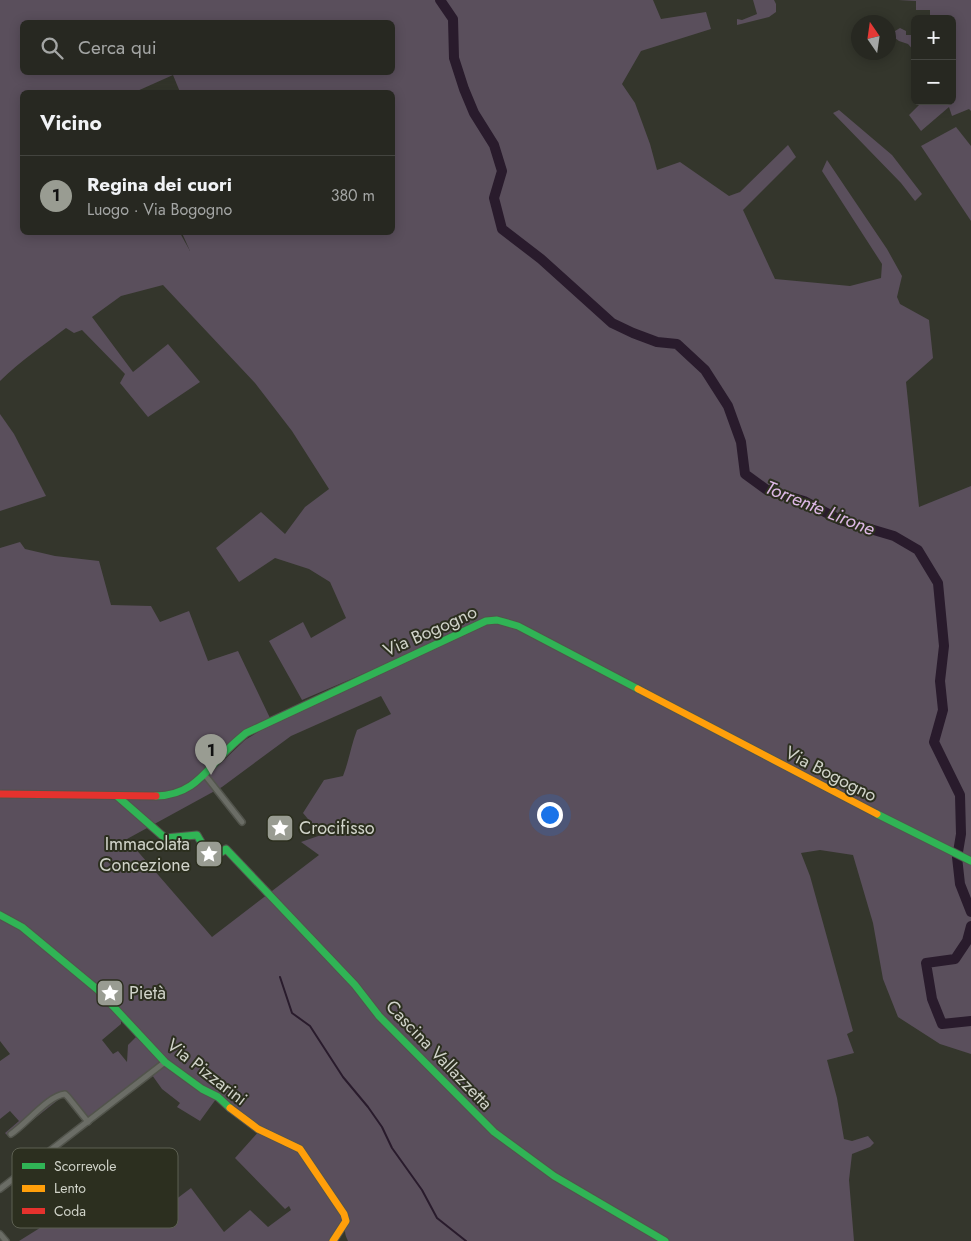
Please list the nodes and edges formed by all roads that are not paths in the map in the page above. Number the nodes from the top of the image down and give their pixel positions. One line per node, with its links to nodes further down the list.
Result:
1 (204, 775): 3 (street, Via Bogogno); 4 (street); 5 (street, Via Bogogno)
2 (0, 794): 3 (street, Via Bogogno)
3 (117, 796): 16 (street, Cascina Vallazzetta)
4 (242, 822)
5 (971, 862)
6 (0, 915): 7 (street, Via Pizzarini)
7 (165, 1062): 8 (street); 15 (street, Via Pizzarini)
8 (88, 1122): 9 (street); 10 (street)
9 (11, 1134)
10 (54, 1148)
11 (12, 1180): 12 (street)
12 (0, 1189)
13 (0, 1234): 14 (street)
14 (6, 1241)
15 (333, 1241)
16 (665, 1241)

